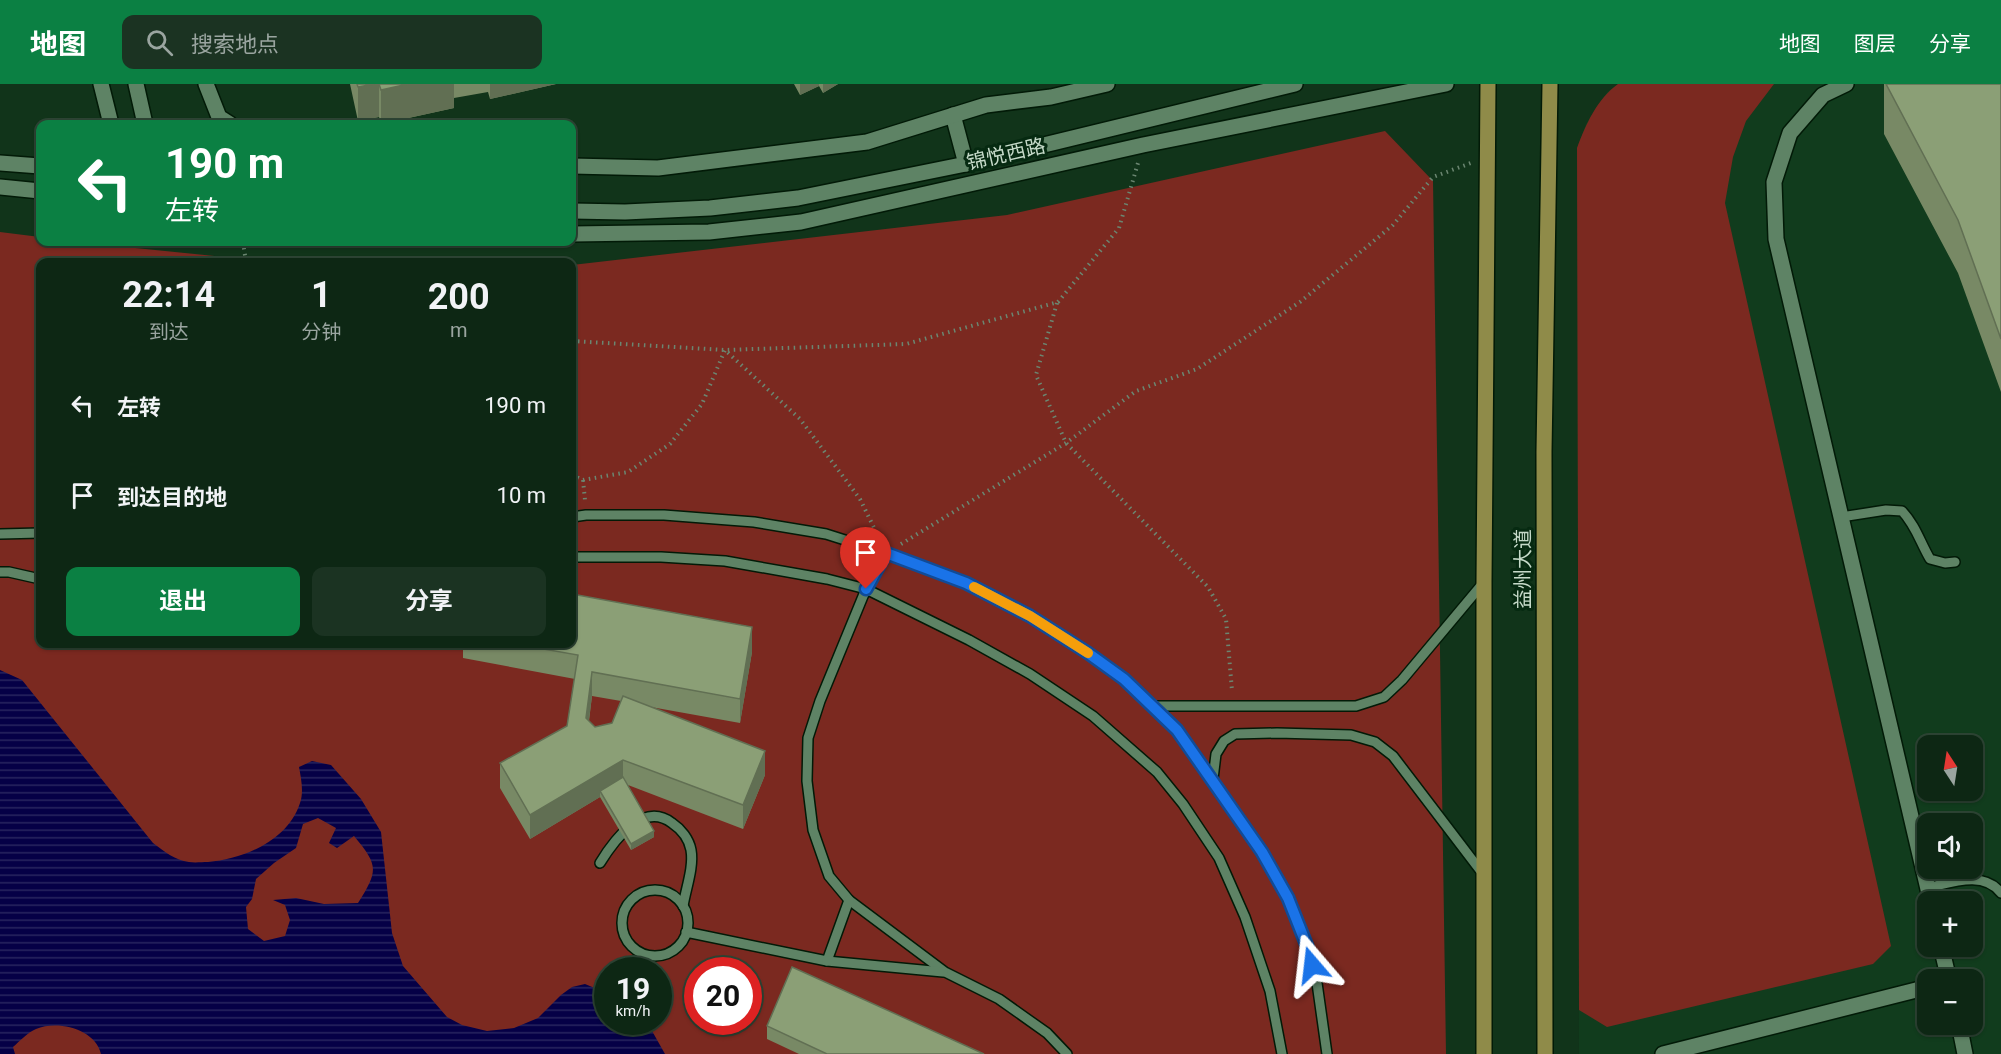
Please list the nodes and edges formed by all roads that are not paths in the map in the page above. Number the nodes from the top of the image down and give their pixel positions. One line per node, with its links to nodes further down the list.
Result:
1 (101, 84): 11 (street)
2 (136, 84): 12 (street)
3 (206, 84): 13 (street)
4 (1107, 84): 10 (street)
5 (1295, 84): 15 (street, 锦悦西路)
6 (1446, 84): 21 (street, 锦悦西路)
7 (1488, 84): 31 (main road, 益州大道)
8 (1550, 84): 51 (main road, 益州大道)
9 (1845, 84): 23 (street)
10 (953, 115): 15 (street); 16 (street)
11 (110, 120)
12 (144, 120)
13 (224, 120)
14 (0, 163): 17 (street)
15 (966, 164): 20 (street, 锦悦西路)
16 (576, 165)
17 (36, 166)
18 (0, 187): 19 (street)
19 (36, 191)
20 (576, 212)
21 (576, 234)
22 (576, 517): 26 (lane)
23 (1841, 517): 28 (lane); 37 (street)
24 (36, 532): 25 (lane)
25 (0, 534)
26 (886, 553): 32 (lane); 33 (lane)
27 (576, 557): 32 (lane)
28 (1955, 562)
29 (0, 572): 30 (lane)
30 (36, 578)
31 (1484, 582): 33 (lane); 36 (main road, 益州大道)
32 (866, 589): 40 (lane); 48 (lane)
33 (1152, 706): 34 (lane)
34 (1213, 780): 36 (lane); 49 (lane)
35 (600, 863): 41 (lane)
36 (1483, 874): 50 (main road, 益州大道)
37 (1928, 891)
38 (1940, 891): 39 (lane)
39 (2001, 893)
40 (849, 900): 43 (lane); 44 (lane)
41 (683, 906): 42 (lane); 42 (lane)
42 (686, 932): 43 (lane)
43 (827, 961): 44 (lane)
44 (945, 972): 47 (lane)
45 (1917, 990): 52 (street)
46 (1960, 1035): 53 (street)
47 (1067, 1054)
48 (1282, 1054)
49 (1327, 1054)
50 (1484, 1054)
51 (1545, 1054)
52 (1663, 1054)
53 (1963, 1054)

